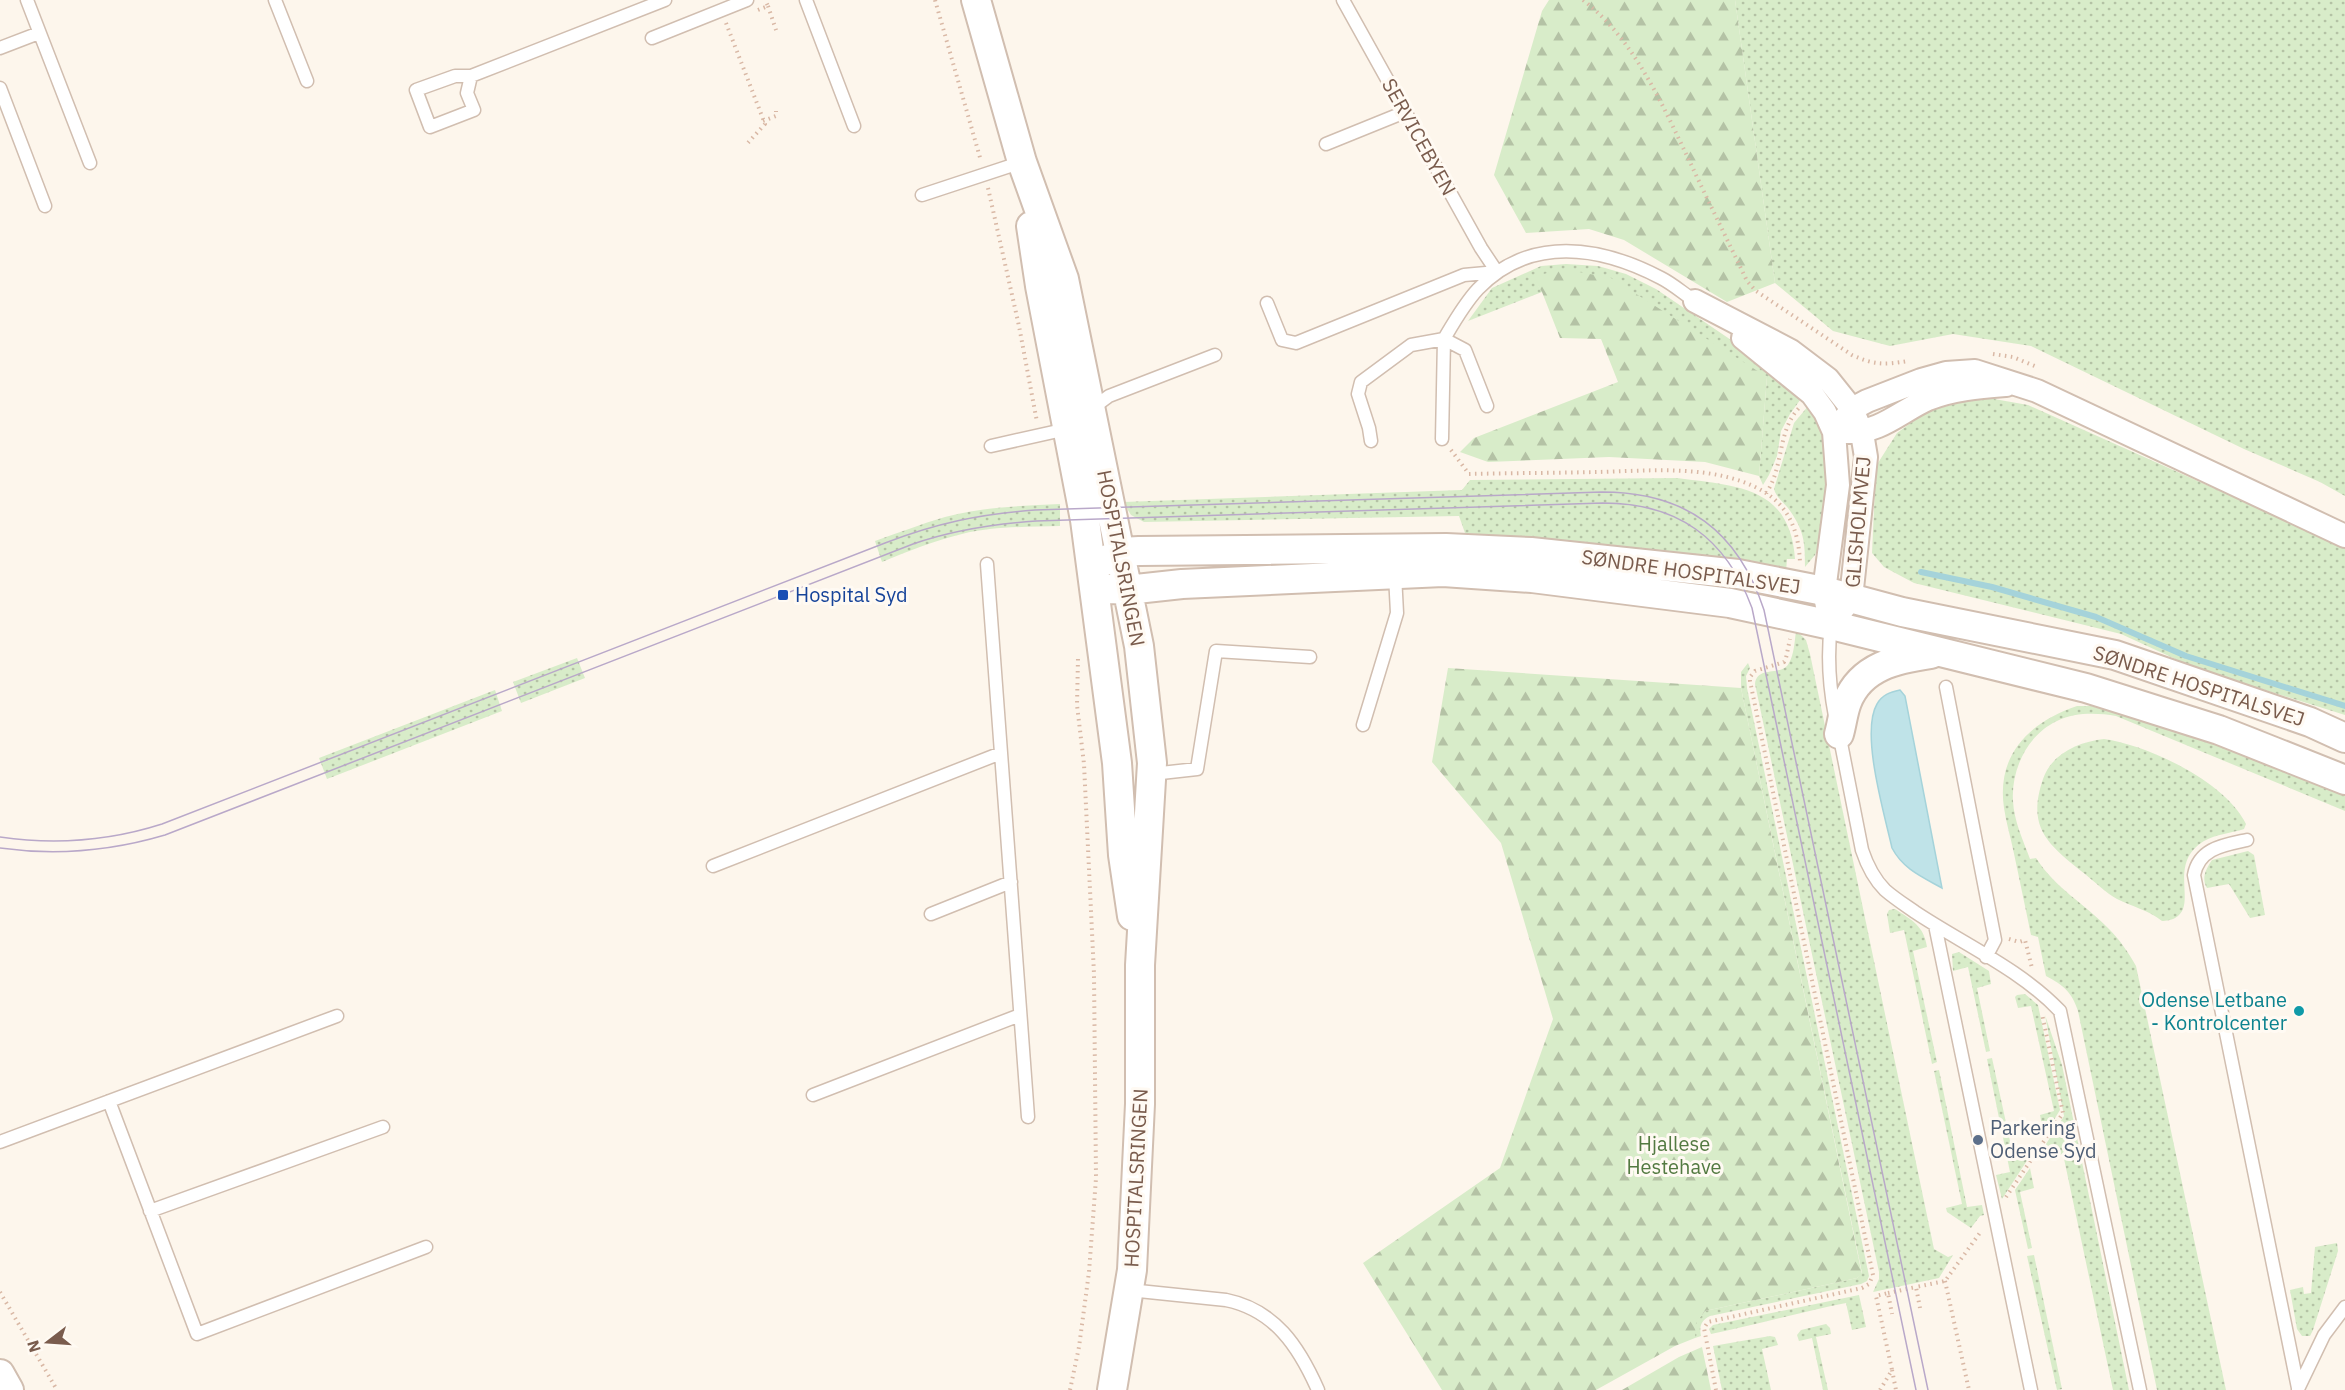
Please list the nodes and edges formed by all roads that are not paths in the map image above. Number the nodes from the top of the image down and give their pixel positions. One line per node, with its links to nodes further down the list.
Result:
1 (27, 0): 8 (lane)
2 (275, 0): 12 (lane)
3 (664, 0): 11 (lane)
4 (747, 0): 9 (lane)
5 (806, 0): 15 (lane)
6 (976, 0): 17 (street)
7 (1343, 0): 14 (lane, SERVICEBYEN)
8 (39, 33): 10 (lane); 18 (lane)
9 (652, 38)
10 (0, 48)
11 (471, 76): 11 (lane)
12 (307, 81)
13 (0, 88): 20 (lane)
14 (1405, 112): 16 (lane); 21 (lane, SERVICEBYEN)
15 (854, 126)
16 (1326, 144)
17 (1022, 162): 19 (lane); 30 (street); 30 (street)
18 (90, 163)
19 (922, 195)
20 (45, 206)
21 (1497, 272): 22 (lane); 23 (lane); 24 (lane)
22 (1695, 301): 27 (street)
23 (1267, 303)
24 (1444, 339): 28 (lane); 33 (lane); 34 (lane)
25 (1215, 355): 30 (lane)
26 (2015, 384): 29 (street, GLISHOLMVEJ); 32 (street, GLISHOLMVEJ); 36 (street, GLISHOLMVEJ)
27 (1820, 386): 29 (street); 31 (street)
28 (1487, 406)
29 (1852, 409): 31 (street, GLISHOLMVEJ); 32 (street, GLISHOLMVEJ)
30 (1070, 423): 35 (lane); 39 (street)
31 (1834, 432): 32 (street, GLISHOLMVEJ); 40 (street, GLISHOLMVEJ)
32 (1862, 433): 41 (street, GLISHOLMVEJ)
33 (1442, 439)
34 (1371, 441)
35 (991, 446)
36 (2345, 536)
37 (1393, 558): 39 (street, SØNDRE HOSPITALSVEJ); 39 (street, SØNDRE HOSPITALSVEJ); 40 (street, SØNDRE HOSPITALSVEJ); 42 (street, SØNDRE HOSPITALSVEJ); 47 (lane)
38 (987, 564): 51 (lane)
39 (1111, 570): 52 (street, HOSPITALSRINGEN); 55 (street); 61 (street, HOSPITALSRINGEN)
40 (1811, 588): 41 (street, SØNDRE HOSPITALSVEJ); 42 (street, GLISHOLMVEJ)
41 (1851, 598): 42 (street, GLISHOLMVEJ); 46 (street, SØNDRE HOSPITALSVEJ)
42 (1831, 626): 43 (street, SØNDRE HOSPITALSVEJ); 49 (lane)
43 (1944, 652): 49 (street); 53 (street, SØNDRE HOSPITALSVEJ)
44 (1310, 657): 52 (lane)
45 (1947, 687): 60 (lane)
46 (2310, 722): 48 (street); 50 (street, SØNDRE HOSPITALSVEJ)
47 (1363, 725)
48 (2345, 733)
49 (1839, 734): 59 (lane)
50 (2345, 738)
51 (1001, 753): 56 (lane); 57 (lane)
52 (1152, 774): 55 (street, HOSPITALSRINGEN)
53 (2345, 780)
54 (2247, 840): 74 (lane)
55 (1148, 855): 61 (street, HOSPITALSRINGEN)
56 (713, 866)
57 (1011, 882): 58 (lane); 62 (lane)
58 (931, 914)
59 (1935, 925): 60 (lane); 78 (lane)
60 (1986, 957): 79 (lane)
61 (1140, 965): 71 (street, HOSPITALSRINGEN)
62 (1020, 1015): 64 (lane); 66 (lane)
63 (337, 1016): 65 (lane)
64 (813, 1095)
65 (109, 1101): 68 (lane); 69 (lane)
66 (1028, 1117)
67 (382, 1127): 69 (lane)
68 (0, 1142)
69 (150, 1210): 70 (lane)
70 (426, 1247)
71 (1129, 1290): 76 (street, HOSPITALSRINGEN); 77 (lane)
72 (2345, 1307): 74 (lane)
73 (0, 1374): 75 (street)
74 (2298, 1389)
75 (9, 1390)
76 (1112, 1390)
77 (1318, 1390)
78 (2031, 1390)
79 (2140, 1390)

